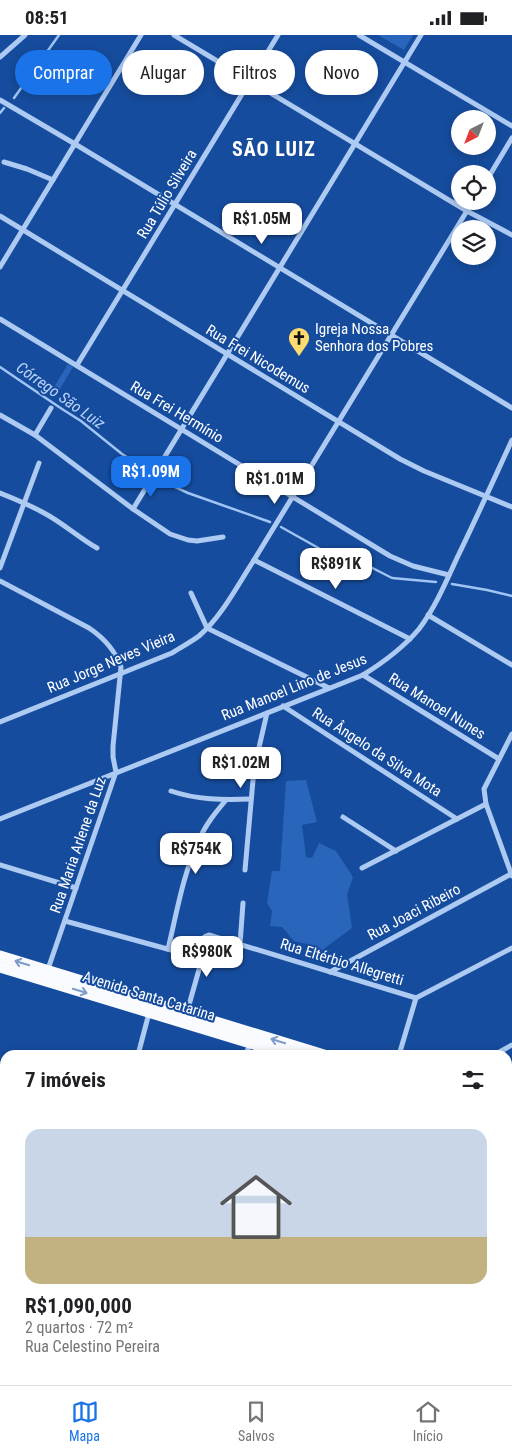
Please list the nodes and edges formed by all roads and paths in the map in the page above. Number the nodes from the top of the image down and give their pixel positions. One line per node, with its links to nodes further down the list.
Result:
1 (25, 35): 8 (street)
2 (141, 35): 16 (street)
3 (174, 35): 9 (street)
4 (278, 35): 7 (street, Rua Túlio Silveira)
5 (359, 35): 10 (street)
6 (422, 35): 10 (street)
7 (269, 50)
8 (0, 57)
9 (214, 59)
10 (405, 62): 14 (street); 17 (street)
11 (241, 95): 21 (street, Rua Túlio Silveira)
12 (273, 95): 17 (street)
13 (0, 100): 16 (street)
14 (512, 125)
15 (512, 138): 19 (street)
16 (75, 144): 20 (street); 21 (street)
17 (355, 144): 22 (street); 27 (street)
18 (4, 162): 20 (street)
19 (496, 165)
20 (53, 180): 24 (street)
21 (175, 204): 27 (street); 28 (street, Rua Túlio Silveira)
22 (467, 211): 25 (street); 30 (street, Rua Jorge Neves Vieira)
23 (0, 216): 24 (street, Rua Frei Nicodemus)
24 (23, 230): 26 (street); 28 (street, Rua Frei Nicodemus)
25 (512, 235)
26 (0, 267)
27 (280, 268): 30 (street); 31 (street)
28 (122, 291): 31 (street, Rua Frei Nicodemus); 32 (street, Rua Túlio Silveira)
29 (0, 319): 32 (street, Rua Frei Hermínio)
30 (390, 335): 34 (street); 36 (street, Rua Jorge Neves Vieira)
31 (227, 355): 36 (street, Rua Frei Nicodemus); 37 (street)
32 (77, 365): 37 (street, Rua Frei Hermínio)
33 (51, 408): 38 (street)
34 (512, 409)
35 (0, 415): 38 (street)
36 (337, 422): 42 (street, Rua Jorge Neves Vieira); 43 (street, Rua Frei Nicodemus)
37 (182, 429): 42 (street, Rua Frei Hermínio); 46 (street)
38 (35, 435): 46 (street)
39 (512, 440): 43 (street, Rua Manoel Lino de Jesus)
40 (39, 463): 44 (street)
41 (0, 493): 44 (street)
42 (292, 496): 49 (street, Rua Jorge Neves Vieira); 51 (street, Rua Frei Hermínio)
43 (487, 497): 45 (street, Rua Frei Nicodemus); 51 (street, Rua Manoel Lino de Jesus)
44 (25, 503): 48 (street); 50 (street)
45 (512, 507)
46 (133, 509): 47 (street)
47 (223, 537)
48 (97, 548)
49 (254, 560): 55 (street, Rua Jorge Neves Vieira); 56 (street)
50 (0, 567)
51 (449, 575): 54 (street, Rua Manoel Lino de Jesus)
52 (0, 581): 58 (street, Rua Maria Arlene da Luz)
53 (190, 593): 55 (street)
54 (428, 615): 56 (street, Rua Manoel Lino de Jesus); 57 (street)
55 (207, 628): 58 (street, Rua Jorge Neves Vieira); 60 (street)
56 (410, 639): 59 (street, Rua Manoel Lino de Jesus)
57 (512, 665)
58 (121, 674): 63 (street, Rua Jorge Neves Vieira); 66 (street, Rua Maria Arlene da Luz)
59 (362, 675): 60 (street, Rua Manoel Lino de Jesus); 65 (street, Rua Manoel Nunes)
60 (329, 688): 61 (street, Rua Manoel Lino de Jesus)
61 (283, 706): 62 (street, Rua Manoel Lino de Jesus); 73 (street, Rua Ângelo da Silva Mota)
62 (267, 713): 66 (street, Rua Manoel Lino de Jesus); 69 (street)
63 (0, 722)
64 (512, 734): 65 (street)
65 (499, 759): 70 (street)
66 (116, 772): 72 (street, Rua Manoel Lino de Jesus); 79 (street, Rua Maria Arlene da Luz)
67 (171, 791): 68 (street)
68 (226, 799): 69 (street); 85 (street)
69 (251, 799): 77 (street)
70 (486, 805): 73 (street); 78 (street)
71 (343, 817): 74 (street)
72 (0, 819)
73 (457, 819): 74 (street)
74 (396, 851): 76 (street)
75 (0, 865): 79 (street)
76 (362, 869)
77 (245, 870)
78 (512, 875): 89 (street, Rua Joaci Ribeiro)
79 (76, 888): 81 (street, Rua Maria Arlene da Luz)
80 (243, 903): 83 (street)
81 (64, 921): 85 (street); 88 (street, Rua Maria Arlene da Luz)
82 (203, 938): 83 (street, Rua Eltérbio Allegretti); 85 (street); 92 (street)
83 (240, 944): 89 (street, Rua Eltérbio Allegretti)
84 (512, 948): 90 (street)
85 (168, 949)
86 (0, 956): 88 (main road, Avenida Santa Catarina, one-way to 86)
87 (0, 967): 91 (main road, Avenida Santa Catarina, one-way to 91)
88 (47, 971): 92 (main road, Avenida Santa Catarina)
89 (330, 971): 90 (street, Rua Eltérbio Allegretti)
90 (416, 998): 98 (street)
91 (149, 1012): 93 (main road, Avenida Santa Catarina); 94 (street)
92 (186, 1013): 97 (main road, Avenida Santa Catarina, one-way to 92)
93 (251, 1043): 95 (street); 96 (main road, Avenida Santa Catarina)
94 (139, 1050)
95 (247, 1050)
96 (274, 1050)
97 (308, 1050)
98 (400, 1050)

